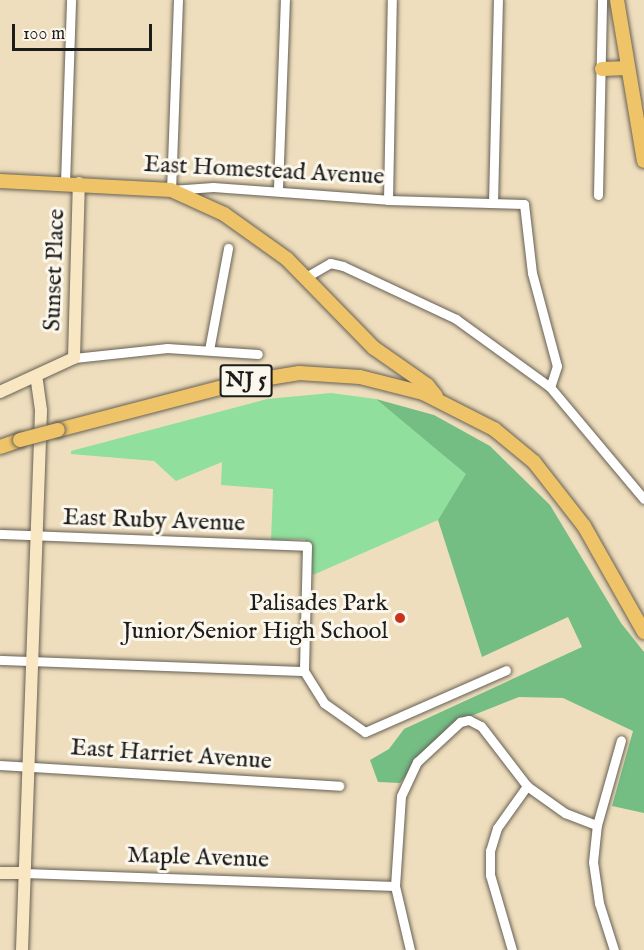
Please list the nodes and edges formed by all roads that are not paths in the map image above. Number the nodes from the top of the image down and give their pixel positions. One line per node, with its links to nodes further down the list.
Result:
1 (70, 0): 12 (street)
2 (178, 0): 15 (street)
3 (285, 0): 14 (street)
4 (392, 0): 17 (street)
5 (498, 0): 18 (street)
6 (602, 0): 9 (street)
7 (616, 0): 8 (main road)
8 (628, 68): 9 (main road); 10 (main road)
9 (602, 69): 16 (street)
10 (644, 161)
11 (0, 181): 12 (main road, East Homestead Avenue)
12 (64, 183): 13 (main road, East Homestead Avenue)
13 (79, 183): 15 (main road, East Homestead Avenue); 23 (street, Sunset Place)
14 (278, 189): 15 (street, East Homestead Avenue); 17 (street, East Homestead Avenue)
15 (171, 190): 20 (main road)
16 (598, 195)
17 (388, 200): 18 (street, East Homestead Avenue)
18 (493, 203): 25 (street, East Homestead Avenue)
19 (228, 248): 21 (street)
20 (306, 277): 25 (street); 27 (main road)
21 (209, 350): 22 (street); 23 (street)
22 (258, 354)
23 (74, 358): 24 (street)
24 (36, 376): 26 (street); 31 (street)
25 (550, 387): 29 (street)
26 (0, 392)
27 (437, 398): 28 (main road, NJ 5, bridge); 32 (main road, NJ 5)
28 (0, 447)
29 (644, 499)
30 (0, 534): 31 (street, East Ruby Avenue)
31 (36, 537): 34 (street); 36 (street, East Ruby Avenue)
32 (644, 632)
33 (0, 660): 34 (street)
34 (31, 661): 36 (street); 39 (street)
35 (506, 670): 36 (street)
36 (304, 671)
37 (621, 740): 42 (street)
38 (0, 765): 39 (street, East Harriet Avenue)
39 (28, 766): 40 (street, East Harriet Avenue); 44 (street)
40 (339, 786)
41 (527, 786): 42 (street); 45 (street); 48 (street)
42 (597, 825): 49 (street)
43 (0, 873): 44 (street, Maple Avenue)
44 (24, 873): 45 (street, Maple Avenue); 46 (street)
45 (395, 886): 47 (street)
46 (22, 950)
47 (410, 950)
48 (512, 950)
49 (614, 950)

